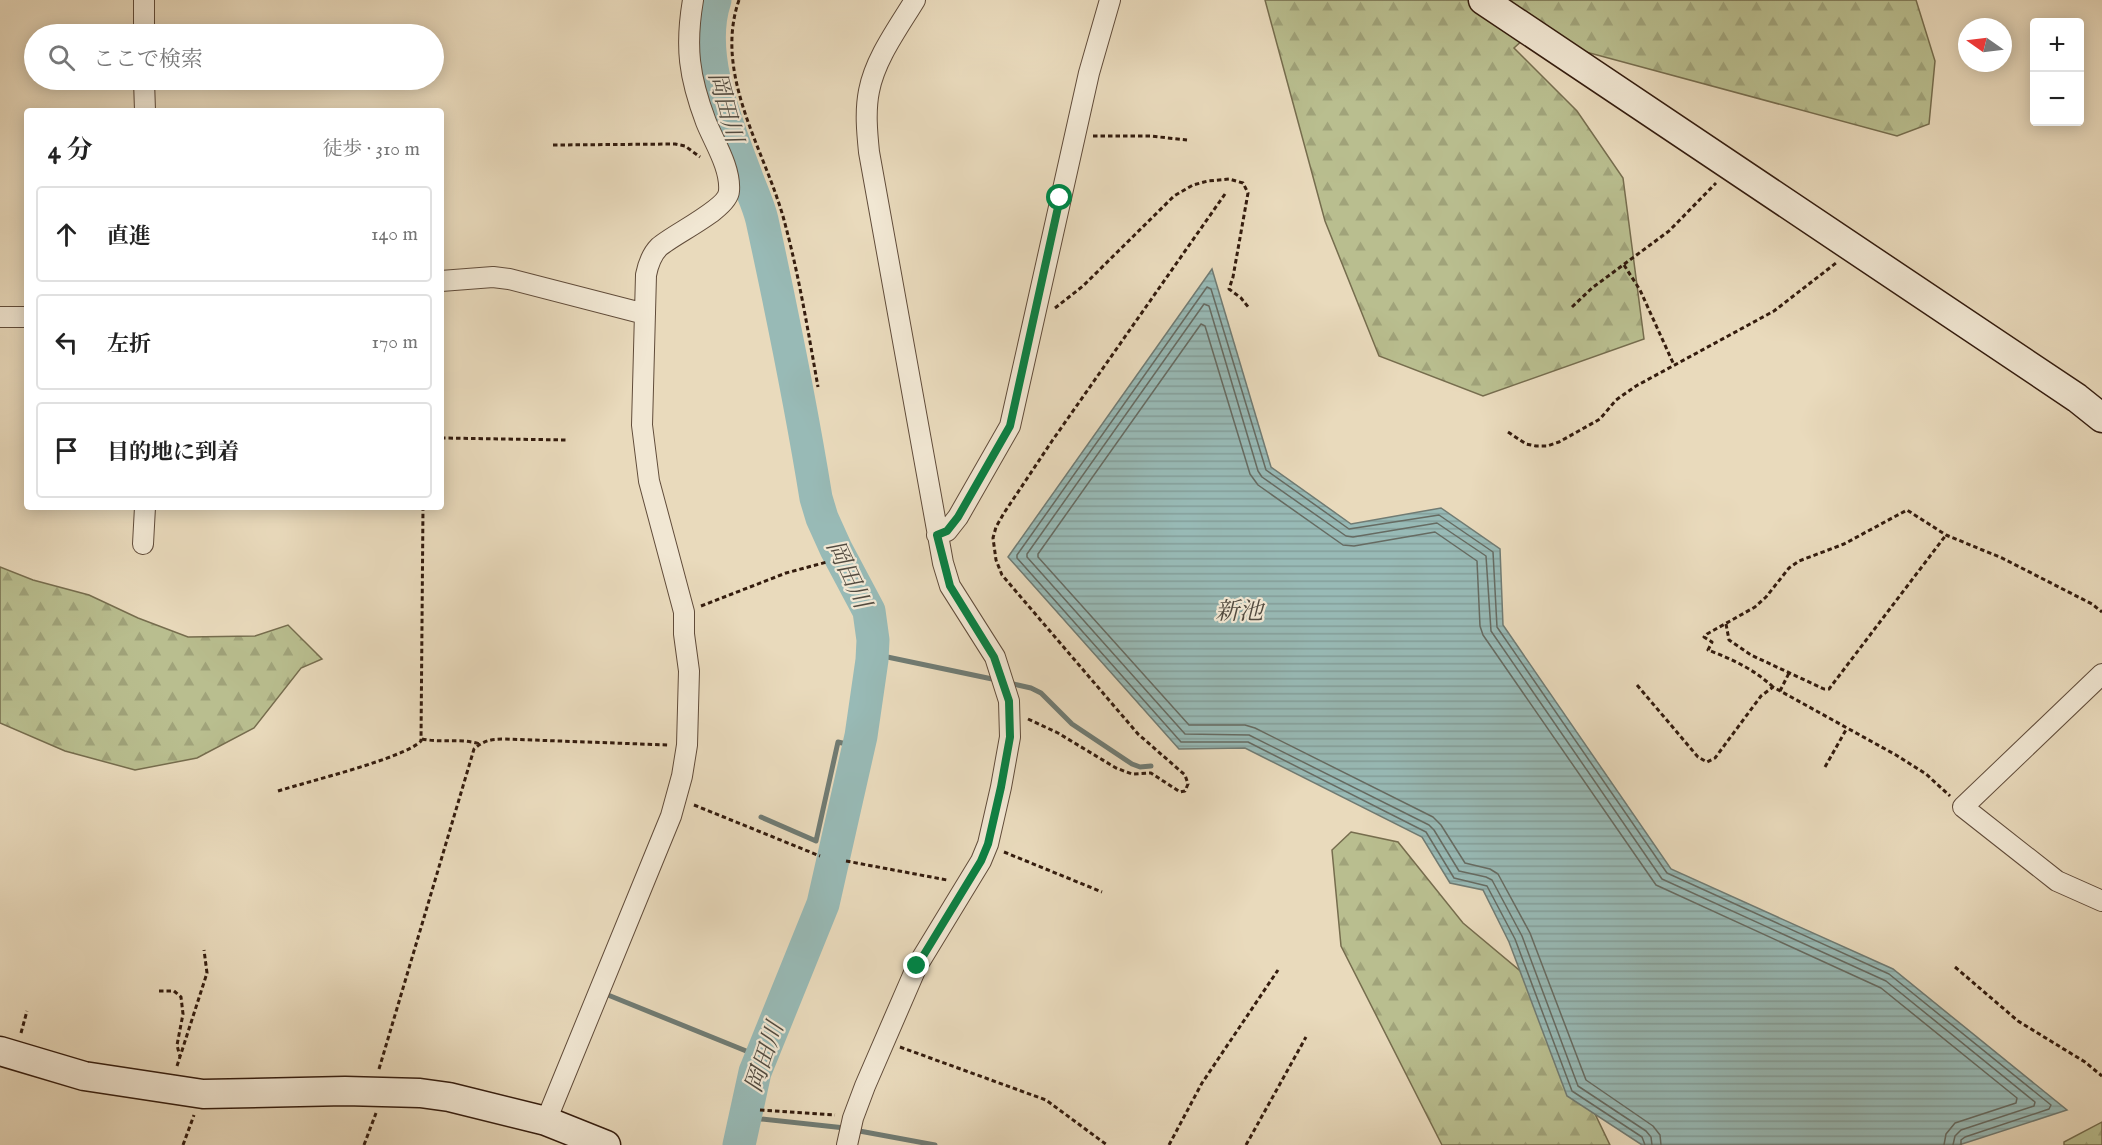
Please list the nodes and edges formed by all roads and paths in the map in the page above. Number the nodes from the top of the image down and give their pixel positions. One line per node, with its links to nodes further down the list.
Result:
1 (144, 0): 7 (street)
2 (692, 0): 22 (street)
3 (739, 0): 26 (path)
4 (915, 0): 33 (street)
5 (1110, 0): 10 (street)
6 (1483, 0): 14 (street)
7 (144, 24)
8 (144, 90): 9 (street)
9 (145, 108)
10 (1075, 133): 11 (path); 19 (street)
11 (1186, 140)
12 (553, 145): 13 (path)
13 (701, 158)
14 (1732, 167): 16 (street); 17 (path)
15 (1225, 194): 45 (path)
16 (1854, 248): 25 (path); 27 (street)
17 (1624, 266): 20 (path); 25 (path)
18 (444, 281): 22 (street)
19 (1036, 307): 21 (path); 33 (street)
20 (1572, 307)
21 (1249, 308)
22 (645, 314): 37 (street)
23 (0, 317): 24 (street)
24 (24, 317)
25 (1674, 365): 28 (path)
26 (818, 387)
27 (2102, 418)
28 (1508, 432)
29 (444, 438): 30 (path)
30 (567, 440)
31 (145, 510): 35 (street)
32 (423, 510): 47 (path)
33 (937, 535): 45 (street)
34 (1946, 535): 38 (path); 39 (path); 40 (path)
35 (143, 544)
36 (827, 562): 37 (path)
37 (684, 612): 49 (street)
38 (2102, 612)
39 (1726, 624): 40 (path); 43 (path)
40 (1789, 673): 44 (path)
41 (2102, 674): 53 (street)
42 (1637, 685): 43 (path)
43 (1773, 687): 44 (path)
44 (1780, 691): 46 (path)
45 (1010, 716): 54 (street)
46 (1847, 728): 50 (path); 53 (path)
47 (422, 739): 48 (path); 51 (path)
48 (480, 744): 49 (path); 70 (path)
49 (687, 745): 52 (street)
50 (1825, 767)
51 (278, 791)
52 (676, 798): 55 (path); 74 (street)
53 (1963, 807): 59 (street)
54 (987, 845): 57 (street); 58 (path)
55 (820, 856)
56 (846, 861): 57 (path)
57 (968, 886): 65 (street)
58 (1102, 892)
59 (2102, 901)
60 (204, 950): 67 (path)
61 (1955, 968): 68 (path)
62 (1278, 970): 80 (path)
63 (159, 991): 67 (path)
64 (1306, 1037): 81 (path)
65 (884, 1041): 73 (street); 79 (path)
66 (0, 1052): 69 (street)
67 (180, 1058): 69 (path)
68 (2102, 1076)
69 (171, 1090): 71 (street)
70 (380, 1092): 71 (street); 74 (street); 76 (path)
71 (203, 1094): 75 (path)
72 (759, 1110): 73 (path)
73 (853, 1118): 78 (street)
74 (546, 1121): 77 (street)
75 (183, 1145)
76 (364, 1145)
77 (606, 1145)
78 (847, 1145)
79 (1107, 1145)
80 (1169, 1145)
81 (1246, 1145)

